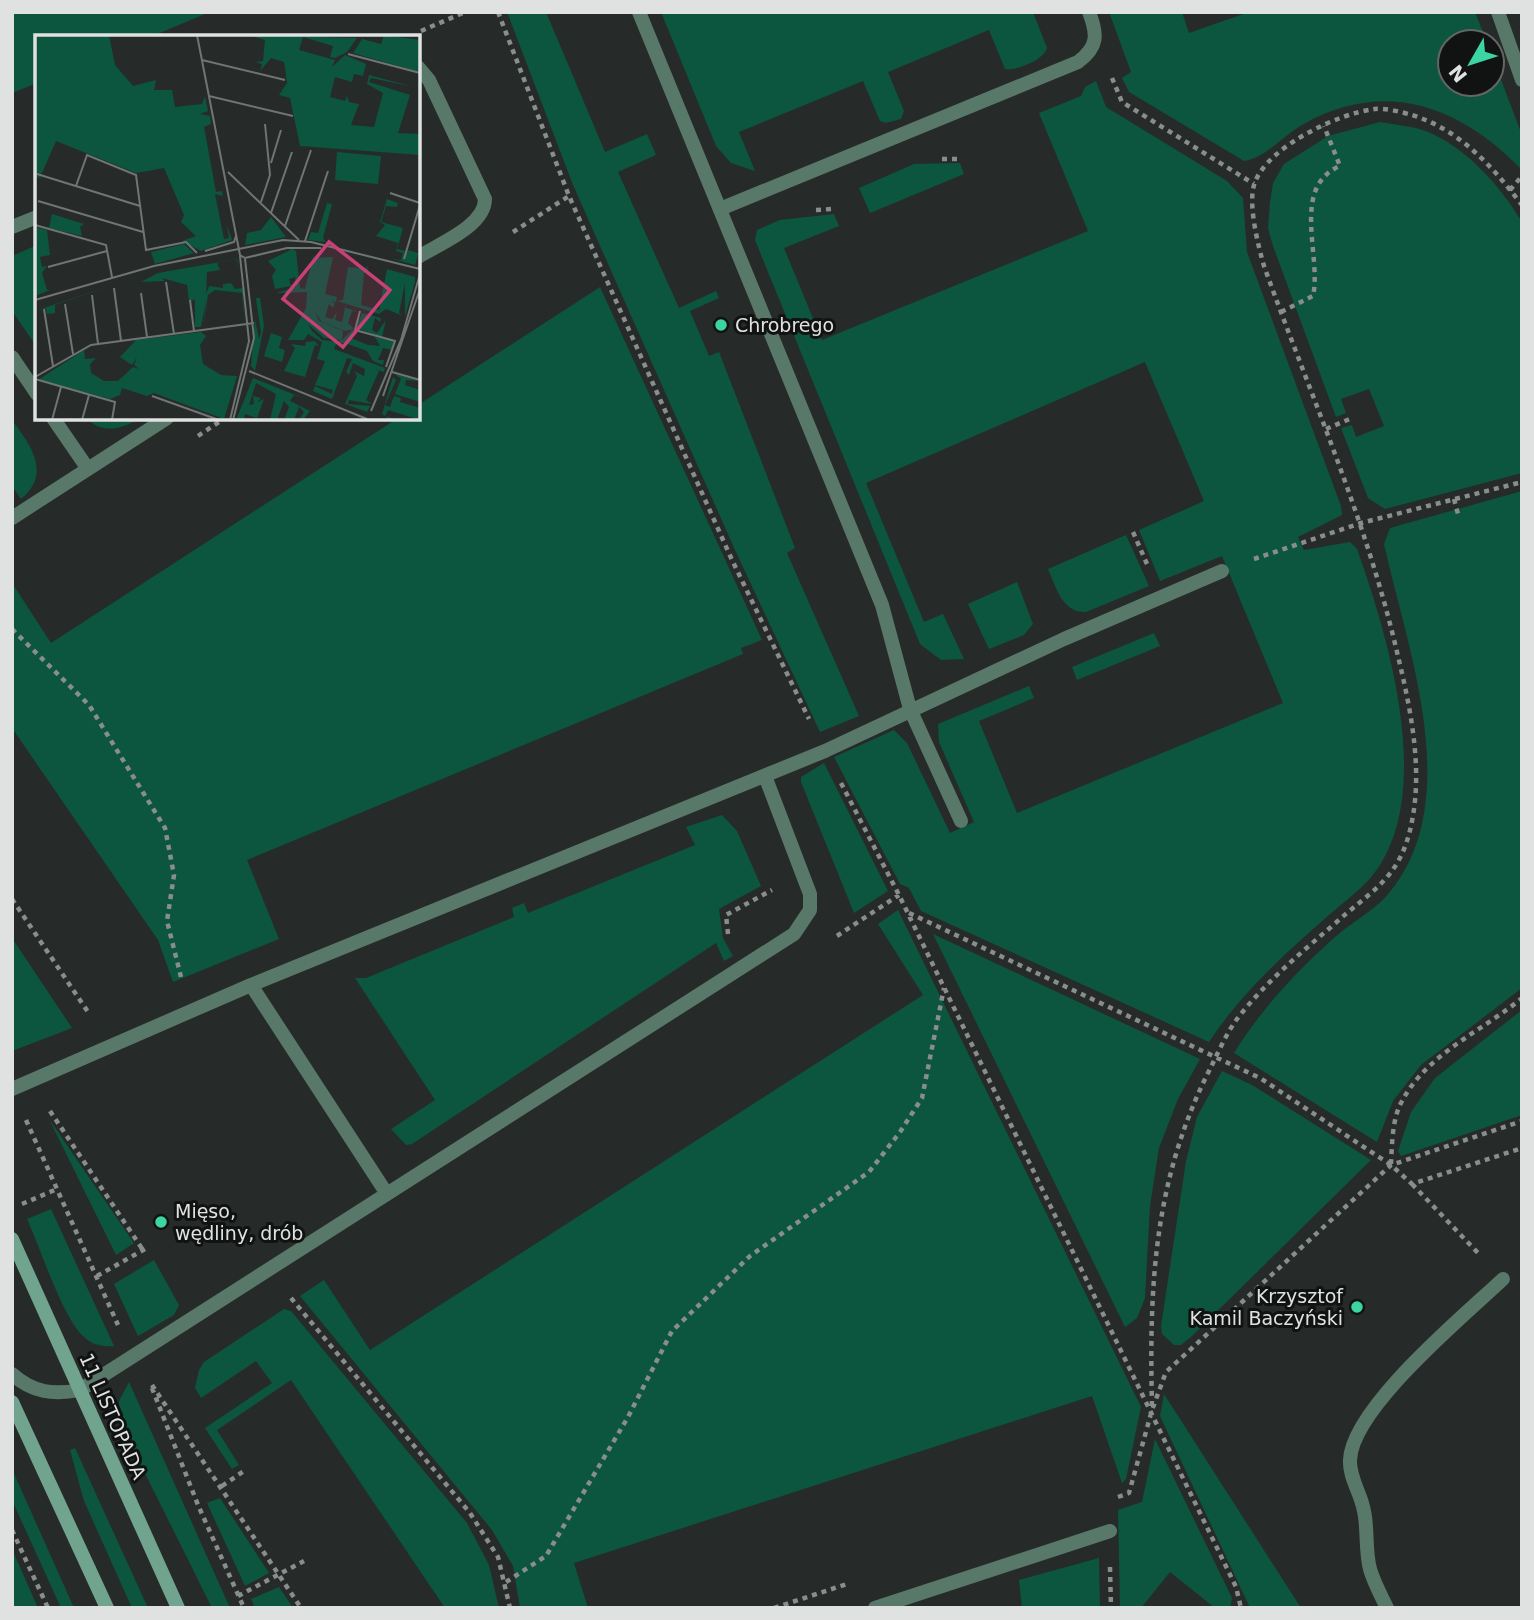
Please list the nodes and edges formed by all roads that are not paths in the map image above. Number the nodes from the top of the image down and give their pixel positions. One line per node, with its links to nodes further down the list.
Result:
1 (639, 12): 6 (street)
2 (1089, 12): 6 (street)
3 (1498, 12): 5 (street)
4 (420, 69): 9 (street)
5 (1522, 80)
6 (720, 209): 17 (street)
7 (35, 218): 8 (street)
8 (12, 227)
9 (420, 256)
10 (12, 357): 11 (street)
11 (35, 391)
12 (54, 420): 14 (street)
13 (164, 420): 14 (street)
14 (88, 469): 15 (street)
15 (12, 518)
16 (1222, 570): 17 (street)
17 (910, 709): 18 (street); 19 (street)
18 (765, 776): 20 (street); 22 (street)
19 (961, 821)
20 (251, 985): 21 (street); 22 (street)
21 (12, 1089)
22 (387, 1194): 26 (street)
23 (12, 1239): 26 (main road, 11 LISTOPADA)
24 (1503, 1279): 34 (street)
25 (12, 1374): 26 (street)
26 (80, 1390): 31 (main road, 11 LISTOPADA)
27 (12, 1402): 30 (main road)
28 (1110, 1531): 29 (street)
29 (925, 1592): 32 (street); 33 (street)
30 (107, 1608)
31 (178, 1608)
32 (875, 1608)
33 (929, 1608)
34 (1388, 1608)

